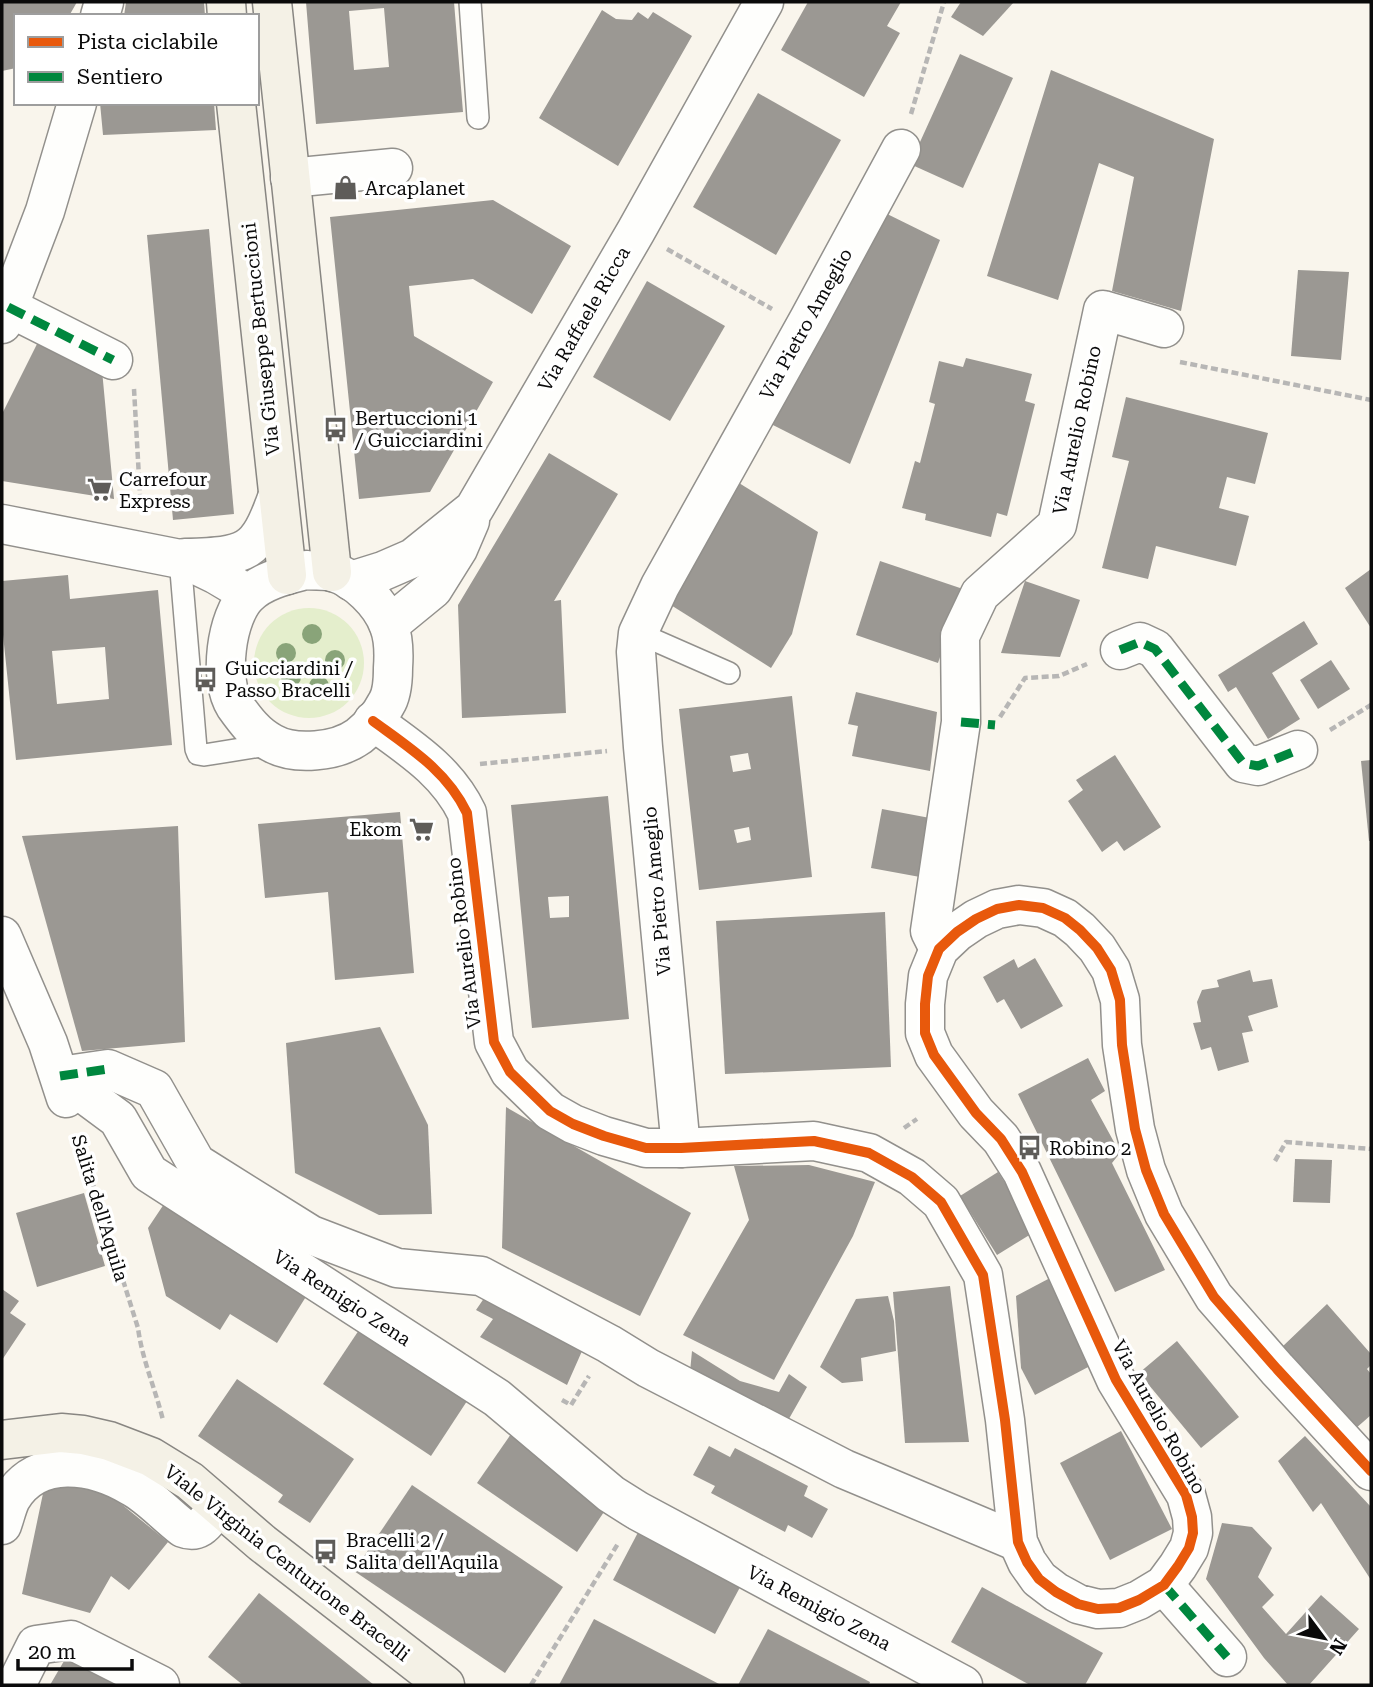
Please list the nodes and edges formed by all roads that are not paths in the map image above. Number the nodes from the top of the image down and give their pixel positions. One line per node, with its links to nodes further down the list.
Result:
1 (272, 2): 9 (street)
2 (470, 2): 6 (lane)
3 (764, 2): 14 (street, Via Raffaele Ricca)
4 (76, 105): 10 (street)
5 (236, 105): 13 (street, Via Giuseppe Bertuccioni)
6 (478, 117)
7 (901, 149): 21 (street, Via Pietro Ameglio)
8 (393, 168): 9 (street)
9 (290, 178): 18 (street)
10 (5, 316): 12 (street)
11 (1170, 345): 28 (street, Via Aurelio Robino)
12 (113, 360)
13 (278, 495): 16 (street); 17 (street, Via Giuseppe Bertuccioni)
14 (474, 509): 18 (street, Via Raffaele Ricca); 20 (street)
15 (2, 524): 16 (street)
16 (162, 556): 19 (street); 25 (lane)
17 (287, 575): 18 (street); 19 (street)
18 (341, 576): 20 (street)
19 (247, 595): 25 (street)
20 (389, 625): 24 (street)
21 (638, 633): 23 (lane); 30 (street, Via Pietro Ameglio)
22 (1120, 650): 26 (street)
23 (729, 673)
24 (373, 722): 25 (street); 30 (street, Via Aurelio Robino)
25 (272, 744)
26 (1298, 750)
27 (2, 936): 29 (street)
28 (939, 949): 32 (street); 36 (street, Via Aurelio Robino)
29 (64, 1091): 35 (street); 41 (street, Via Remigio Zena)
30 (681, 1148): 35 (street, Via Aurelio Robino)
31 (2, 1440): 33 (street, Viale Virginia Centurione Bracelli)
32 (1371, 1471)
33 (218, 1507): 34 (street); 40 (street, Viale Virginia Centurione Bracelli)
34 (2, 1525)
35 (1018, 1542): 36 (street, Via Aurelio Robino)
36 (1164, 1586): 37 (street)
37 (1227, 1657)
38 (16, 1685): 39 (street)
39 (160, 1685)
40 (445, 1685)
41 (963, 1685)

